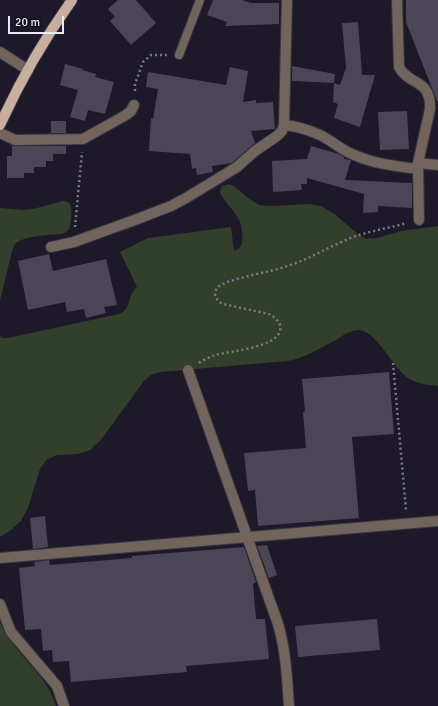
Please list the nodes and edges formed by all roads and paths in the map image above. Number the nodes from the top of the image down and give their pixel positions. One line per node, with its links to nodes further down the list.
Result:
1 (72, 0): 7 (main road)
2 (200, 0): 6 (lane)
3 (287, 0): 10 (street)
4 (398, 0): 14 (street)
5 (0, 52): 7 (street)
6 (179, 55): 8 (path)
7 (28, 70): 9 (main road)
8 (134, 105): 11 (street)
9 (0, 125)
10 (284, 125): 14 (street); 16 (street)
11 (0, 133)
12 (82, 152): 16 (path)
13 (438, 165): 14 (street)
14 (418, 166): 15 (street)
15 (419, 220): 19 (path)
16 (74, 242): 17 (street)
17 (50, 247)
18 (393, 363): 21 (path)
19 (188, 370): 22 (street)
20 (438, 521): 21 (street)
21 (408, 524): 22 (street)
22 (247, 537): 23 (street); 26 (street)
23 (0, 558)
24 (0, 604): 25 (street)
25 (64, 706)
26 (289, 706)

